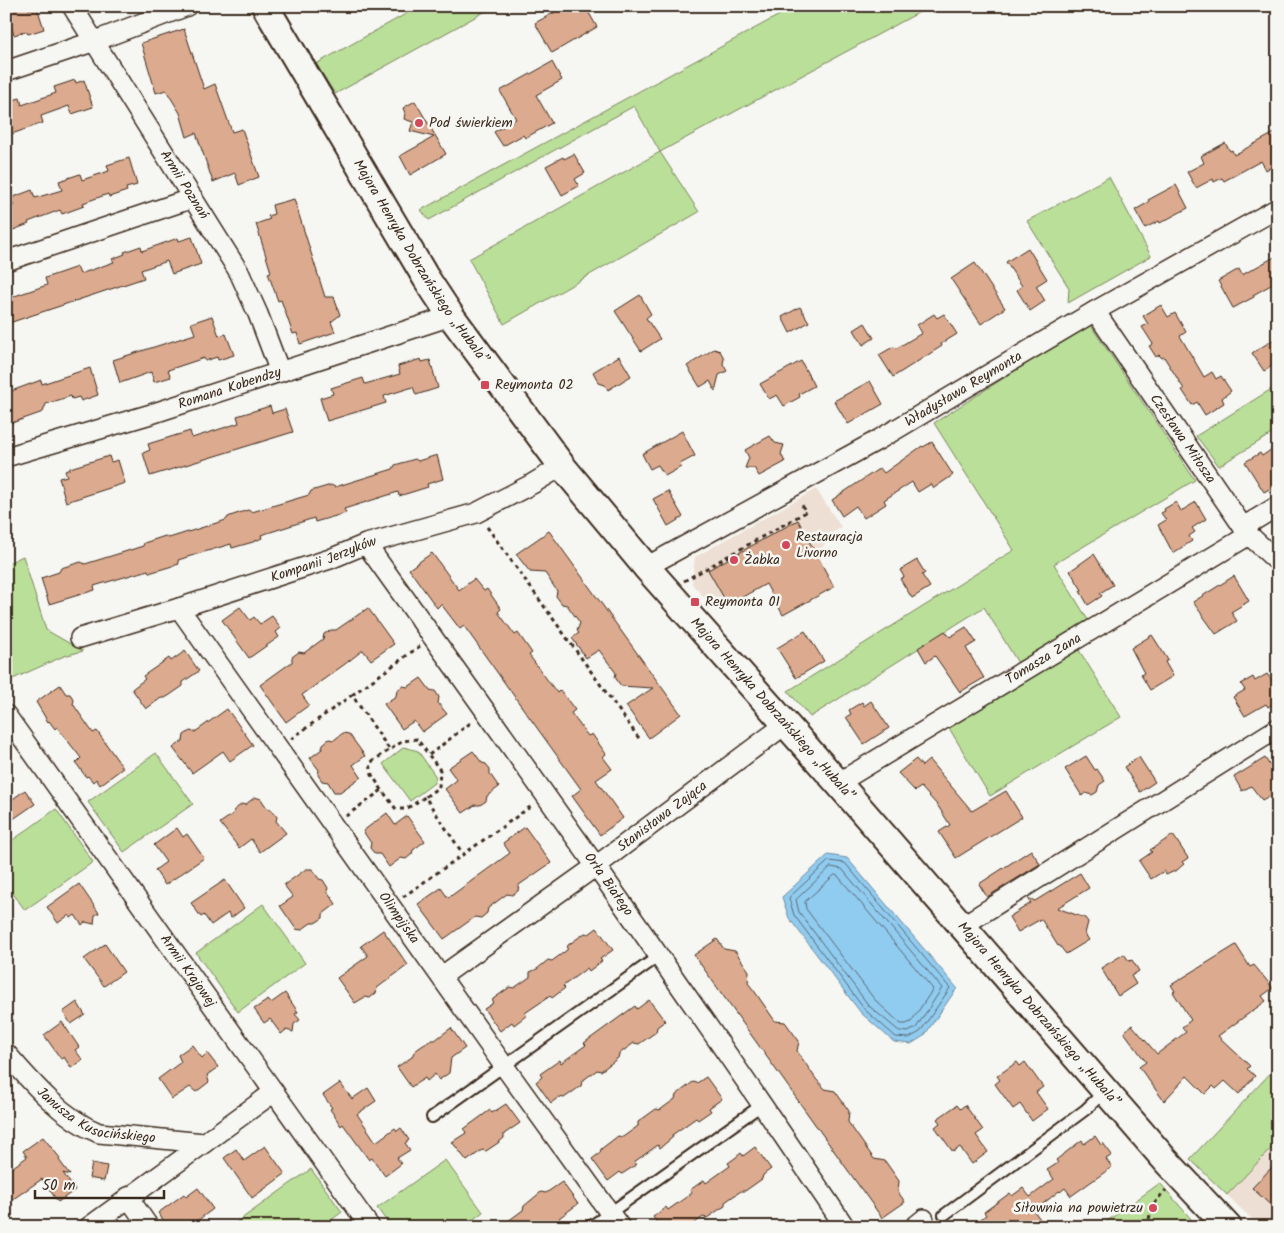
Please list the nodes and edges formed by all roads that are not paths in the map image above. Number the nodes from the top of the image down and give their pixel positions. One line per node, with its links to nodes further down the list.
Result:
1 (72, 6): 4 (street, Armii Poznań)
2 (187, 6): 4 (street)
3 (265, 6): 10 (street, Majora Henryka Dobrzańskiego „Hubala”)
4 (95, 41): 5 (street); 6 (street, Armii Poznań)
5 (6, 71)
6 (193, 198): 8 (street); 11 (street, Armii Poznań)
7 (1278, 208): 9 (street, Władysława Reymonta)
8 (6, 261)
9 (1095, 310): 15 (street, Czesława Miłosza); 18 (street, Władysława Reymonta)
10 (451, 316): 11 (street, Romana Kobendzy); 13 (street, Majora Henryka Dobrzańskiego „Hubala”)
11 (280, 372): 12 (street, Romana Kobendzy)
12 (6, 457)
13 (562, 466): 16 (street, Kompanii Jerzyków); 18 (street, Majora Henryka Dobrzańskiego „Hubala”)
14 (1278, 506): 15 (street, Tomasza Zana)
15 (1246, 531): 17 (street, Czesława Miłosza); 24 (street, Tomasza Zana)
16 (366, 544): 19 (street, Kompanii Jerzyków); 25 (street, Orła Białego)
17 (1278, 562)
18 (646, 567): 22 (street, Majora Henryka Dobrzańskiego „Hubala”)
19 (179, 608): 20 (street, Kompanii Jerzyków); 28 (street, Olimpijska)
20 (80, 638)
21 (6, 715): 32 (street, Armii Krajowej)
22 (786, 724): 24 (street, Majora Henryka Dobrzańskiego „Hubala”); 25 (street, Stanisława Zająca)
23 (1278, 728): 26 (street)
24 (838, 783): 26 (street, Majora Henryka Dobrzańskiego „Hubala”)
25 (596, 866): 27 (street, Orła Białego); 28 (street, Stanisława Zająca)
26 (962, 926): 31 (street, Majora Henryka Dobrzańskiego „Hubala”)
27 (660, 956): 30 (lane); 33 (street, Orła Białego)
28 (442, 976): 30 (street, Olimpijska)
29 (6, 1053): 35 (street, Janusza Kusocińskiego)
30 (504, 1066): 34 (lane); 38 (street, Olimpijska)
31 (1106, 1090): 37 (lane); 39 (street, Majora Henryka Dobrzańskiego „Hubala”)
32 (274, 1092): 35 (street); 42 (street, Armii Krajowej)
33 (763, 1104): 38 (lane); 44 (street, Orła Białego)
34 (432, 1117)
35 (204, 1143): 36 (street)
36 (128, 1197): 40 (street); 41 (street)
37 (944, 1215)
38 (615, 1220): 43 (lane)
39 (1225, 1226)
40 (89, 1227)
41 (149, 1227)
42 (370, 1227)
43 (590, 1227)
44 (845, 1227)

